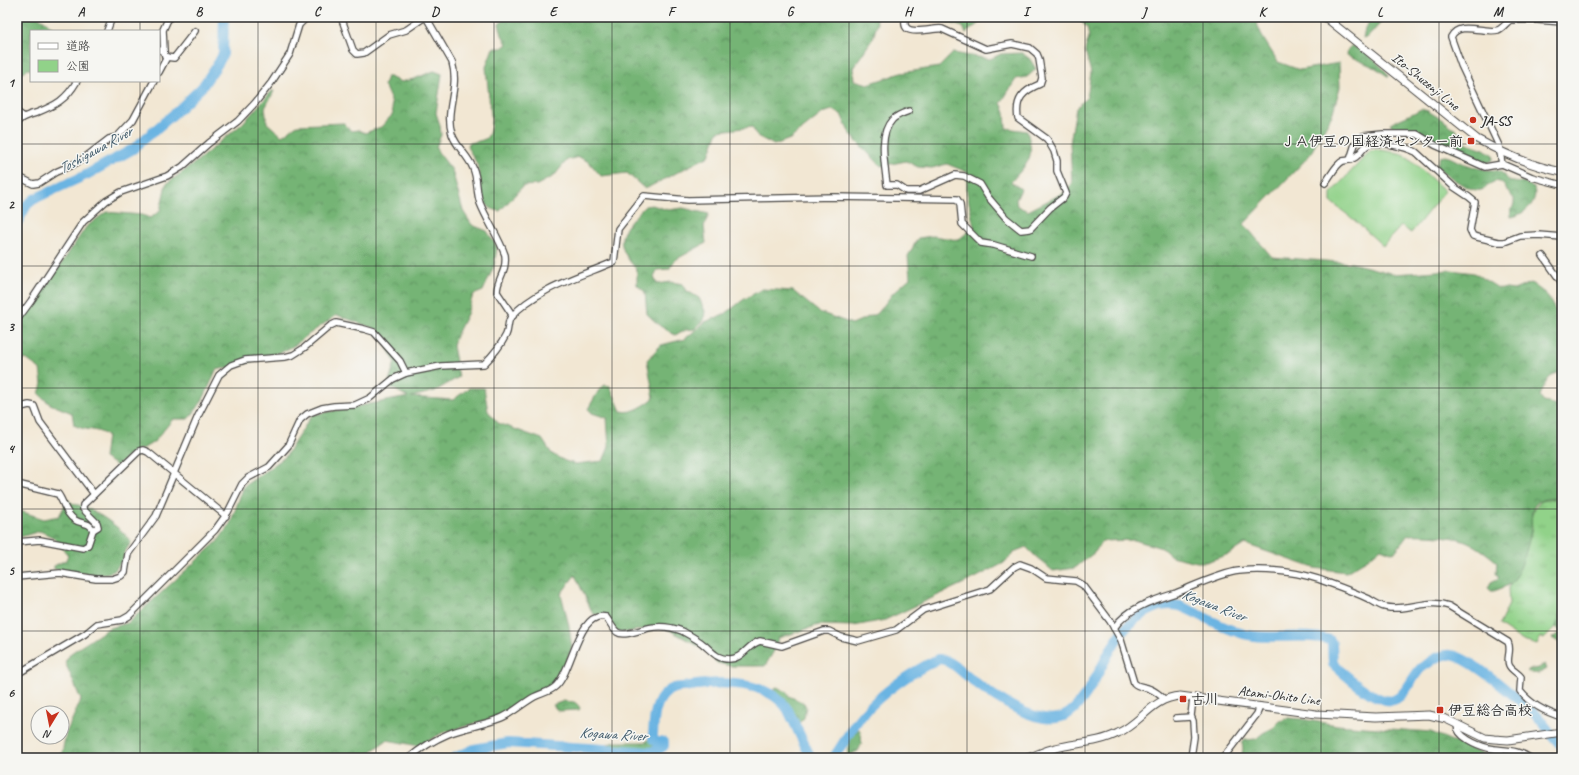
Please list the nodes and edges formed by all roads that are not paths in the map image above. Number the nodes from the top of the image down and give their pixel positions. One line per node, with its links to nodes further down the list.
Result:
1 (112, 17): 9 (street)
2 (168, 17): 11 (street)
3 (307, 17): 32 (street)
4 (341, 17): 5 (street)
5 (426, 17): 31 (street)
6 (906, 17): 16 (street)
7 (1325, 17): 20 (main road, Ito-Shuzenji Line)
8 (1562, 22): 20 (street)
9 (107, 30)
10 (195, 31): 12 (street)
11 (162, 50): 12 (street)
12 (167, 57): 13 (street)
13 (160, 70)
14 (76, 82): 18 (street)
15 (153, 82): 24 (street)
16 (909, 111)
17 (17, 112): 18 (street)
18 (24, 117): 19 (street)
19 (17, 123)
20 (1501, 153): 22 (street); 23 (main road, Ito-Shuzenji Line)
21 (1350, 160): 22 (street); 25 (street); 27 (street)
22 (1502, 164): 26 (street)
23 (1562, 172)
24 (17, 176)
25 (1325, 183)
26 (1562, 185)
27 (1562, 237)
28 (1031, 256): 31 (street)
29 (1543, 256): 30 (street)
30 (1562, 283)
31 (513, 316): 33 (street)
32 (17, 320)
33 (406, 373): 35 (street); 38 (street)
34 (17, 408): 37 (street)
35 (174, 474): 37 (street); 38 (street); 41 (street)
36 (17, 484): 39 (street)
37 (94, 494): 39 (street)
38 (226, 516): 43 (street)
39 (93, 530): 40 (street)
40 (17, 542)
41 (17, 577)
42 (1114, 628): 45 (street); 48 (street); 52 (street)
43 (17, 674)
44 (1193, 698): 45 (main road, Atami-Ohito Line); 46 (main road, Atami-Ohito Line); 47 (street)
45 (1164, 699): 53 (main road, Atami-Ohito Line)
46 (1260, 706): 50 (main road, Atami-Ohito Line); 56 (street)
47 (1191, 717): 49 (street); 55 (street)
48 (1562, 717)
49 (1176, 718)
50 (1456, 725): 51 (main road, Atami-Ohito Line); 57 (street)
51 (1559, 732)
52 (409, 758)
53 (1027, 758)
54 (1171, 758): 55 (street)
55 (1194, 758)
56 (1223, 758)
57 (1530, 758)

